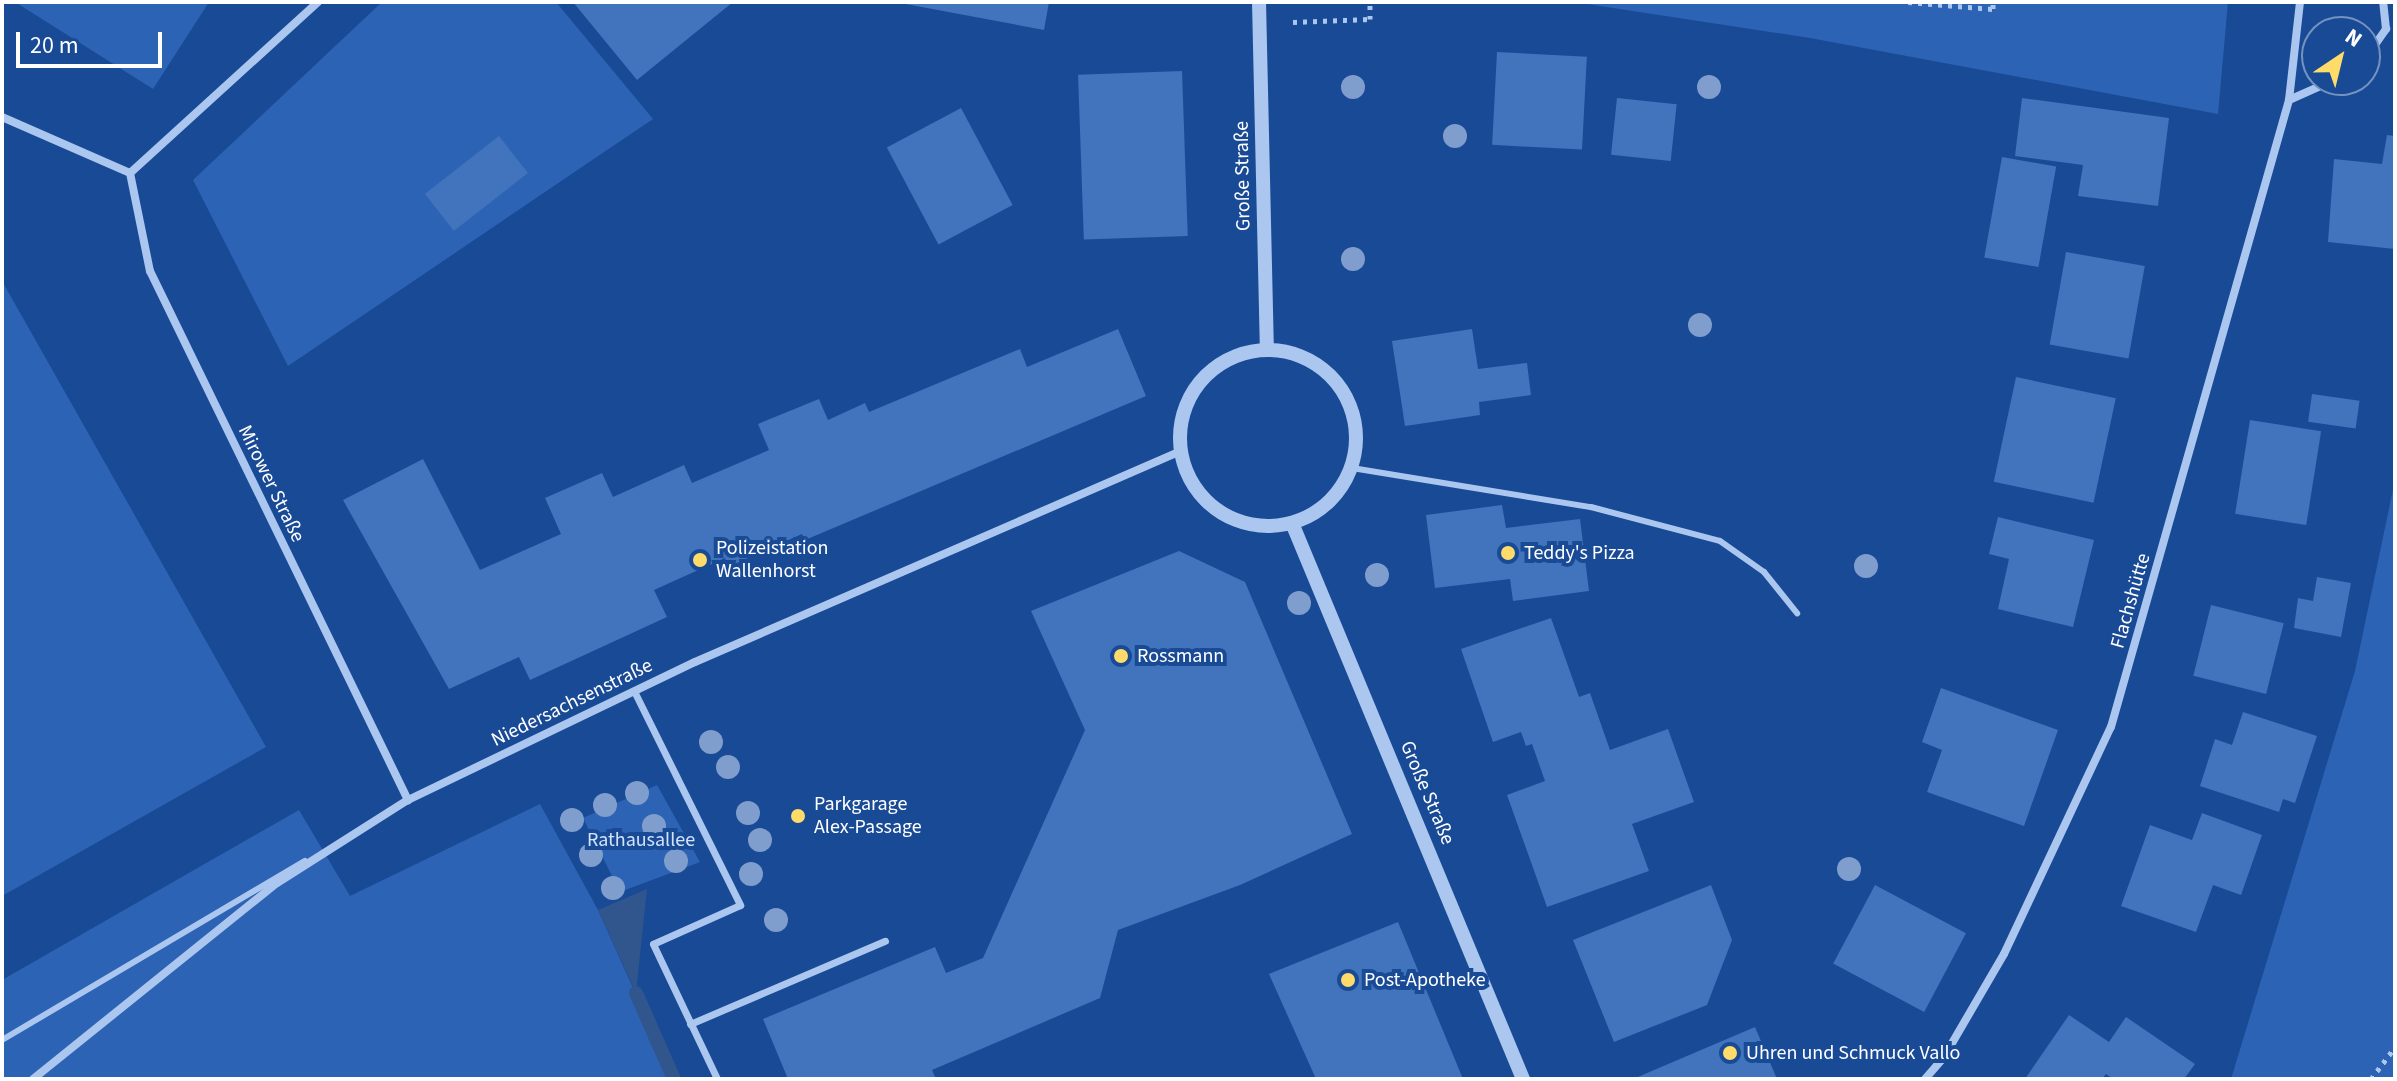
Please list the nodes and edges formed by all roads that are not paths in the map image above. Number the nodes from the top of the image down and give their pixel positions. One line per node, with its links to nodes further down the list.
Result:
1 (318, 2): 9 (street)
2 (1259, 2): 10 (street, Große Straße)
3 (2300, 2): 7 (street, Flachshütte)
4 (2383, 2): 5 (street)
5 (2381, 36)
6 (2301, 95): 7 (street)
7 (2289, 100): 23 (street, Flachshütte)
8 (2, 117): 9 (street)
9 (130, 173): 16 (street, Mirower Straße)
10 (1267, 350): 11 (street); 12 (street)
11 (1181, 451): 13 (street); 15 (street, Niedersachsenstraße)
12 (1352, 468): 13 (street); 14 (lane)
13 (1292, 523): 22 (street, Große Straße)
14 (1797, 613)
15 (634, 691): 16 (street, Niedersachsenstraße); 18 (street)
16 (408, 800): 19 (lane); 20 (street, Niedersachsenstraße)
17 (885, 941): 18 (street)
18 (690, 1024): 21 (street)
19 (2, 1040)
20 (33, 1079)
21 (717, 1079)
22 (1523, 1079)
23 (1925, 1079)

